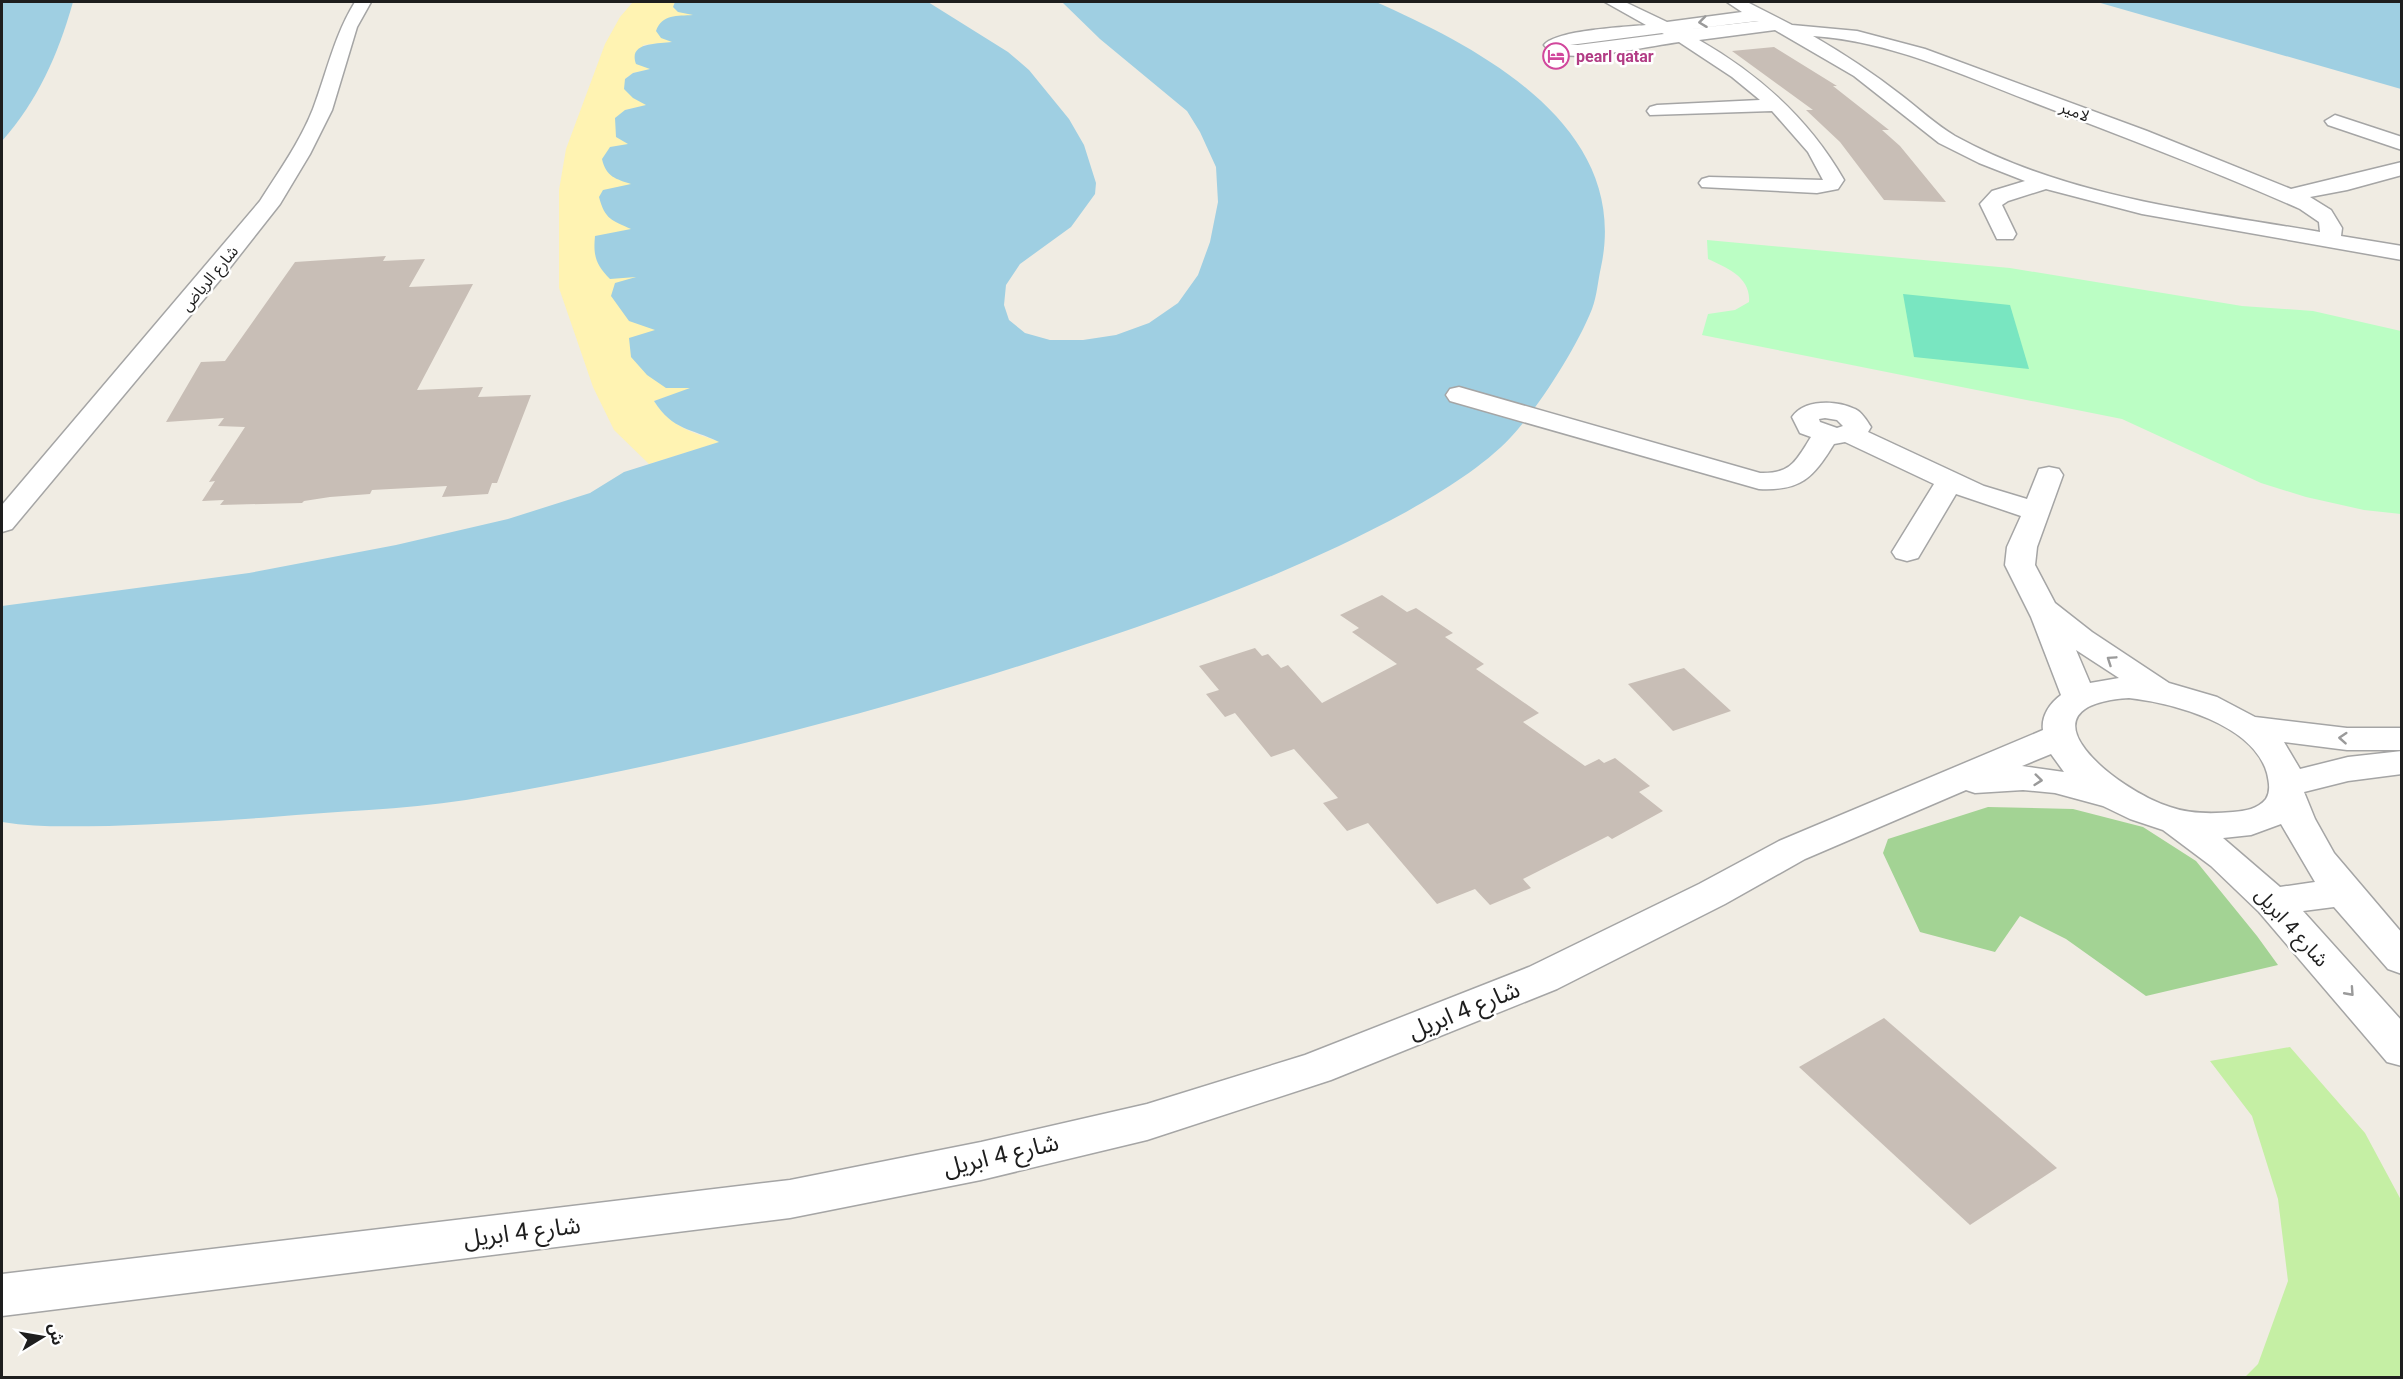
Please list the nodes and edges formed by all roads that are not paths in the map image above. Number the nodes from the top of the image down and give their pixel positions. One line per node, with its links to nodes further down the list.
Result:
1 (363, 2): 19 (street, شارع الرياض)
2 (1613, 2): 5 (street)
3 (1735, 2): 4 (street, لامير)
4 (1777, 23): 5 (street); 11 (street, لامير); 13 (street, لامير)
5 (1673, 32): 5 (street); 6 (street)
6 (1774, 105): 7 (street); 12 (street)
7 (1657, 111)
8 (2335, 121): 9 (street)
9 (2402, 144)
10 (2402, 168): 13 (street)
11 (2045, 182): 14 (street); 15 (street, لامير)
12 (1709, 183)
13 (2299, 200): 15 (street, لامير)
14 (2005, 234)
15 (2328, 239): 16 (street, لامير)
16 (2402, 253)
17 (1459, 395): 18 (street)
18 (1954, 482): 20 (street); 21 (street)
19 (2, 523)
20 (1907, 552)
21 (2032, 589): 22 (street, one-way to 21); 23 (street)
22 (2161, 691): 23 (street); 24 (street)
23 (2079, 698): 25 (street)
24 (2248, 727): 26 (street, one-way to 24); 29 (street)
25 (2060, 733): 28 (street, شارع 4 ابريل); 30 (street)
26 (2402, 740)
27 (2402, 762): 29 (street)
28 (1938, 788): 30 (street, شارع 4 ابريل, one-way to 30); 36 (street, شارع 4 ابريل)
29 (2288, 789): 31 (street); 32 (street)
30 (2119, 799): 31 (street)
31 (2168, 819): 33 (street, شارع 4 ابريل)
32 (2342, 892): 33 (street); 34 (street)
33 (2272, 902): 35 (street, شارع 4 ابريل, one-way to 35)
34 (2402, 959)
35 (2402, 1050)
36 (2, 1295)

